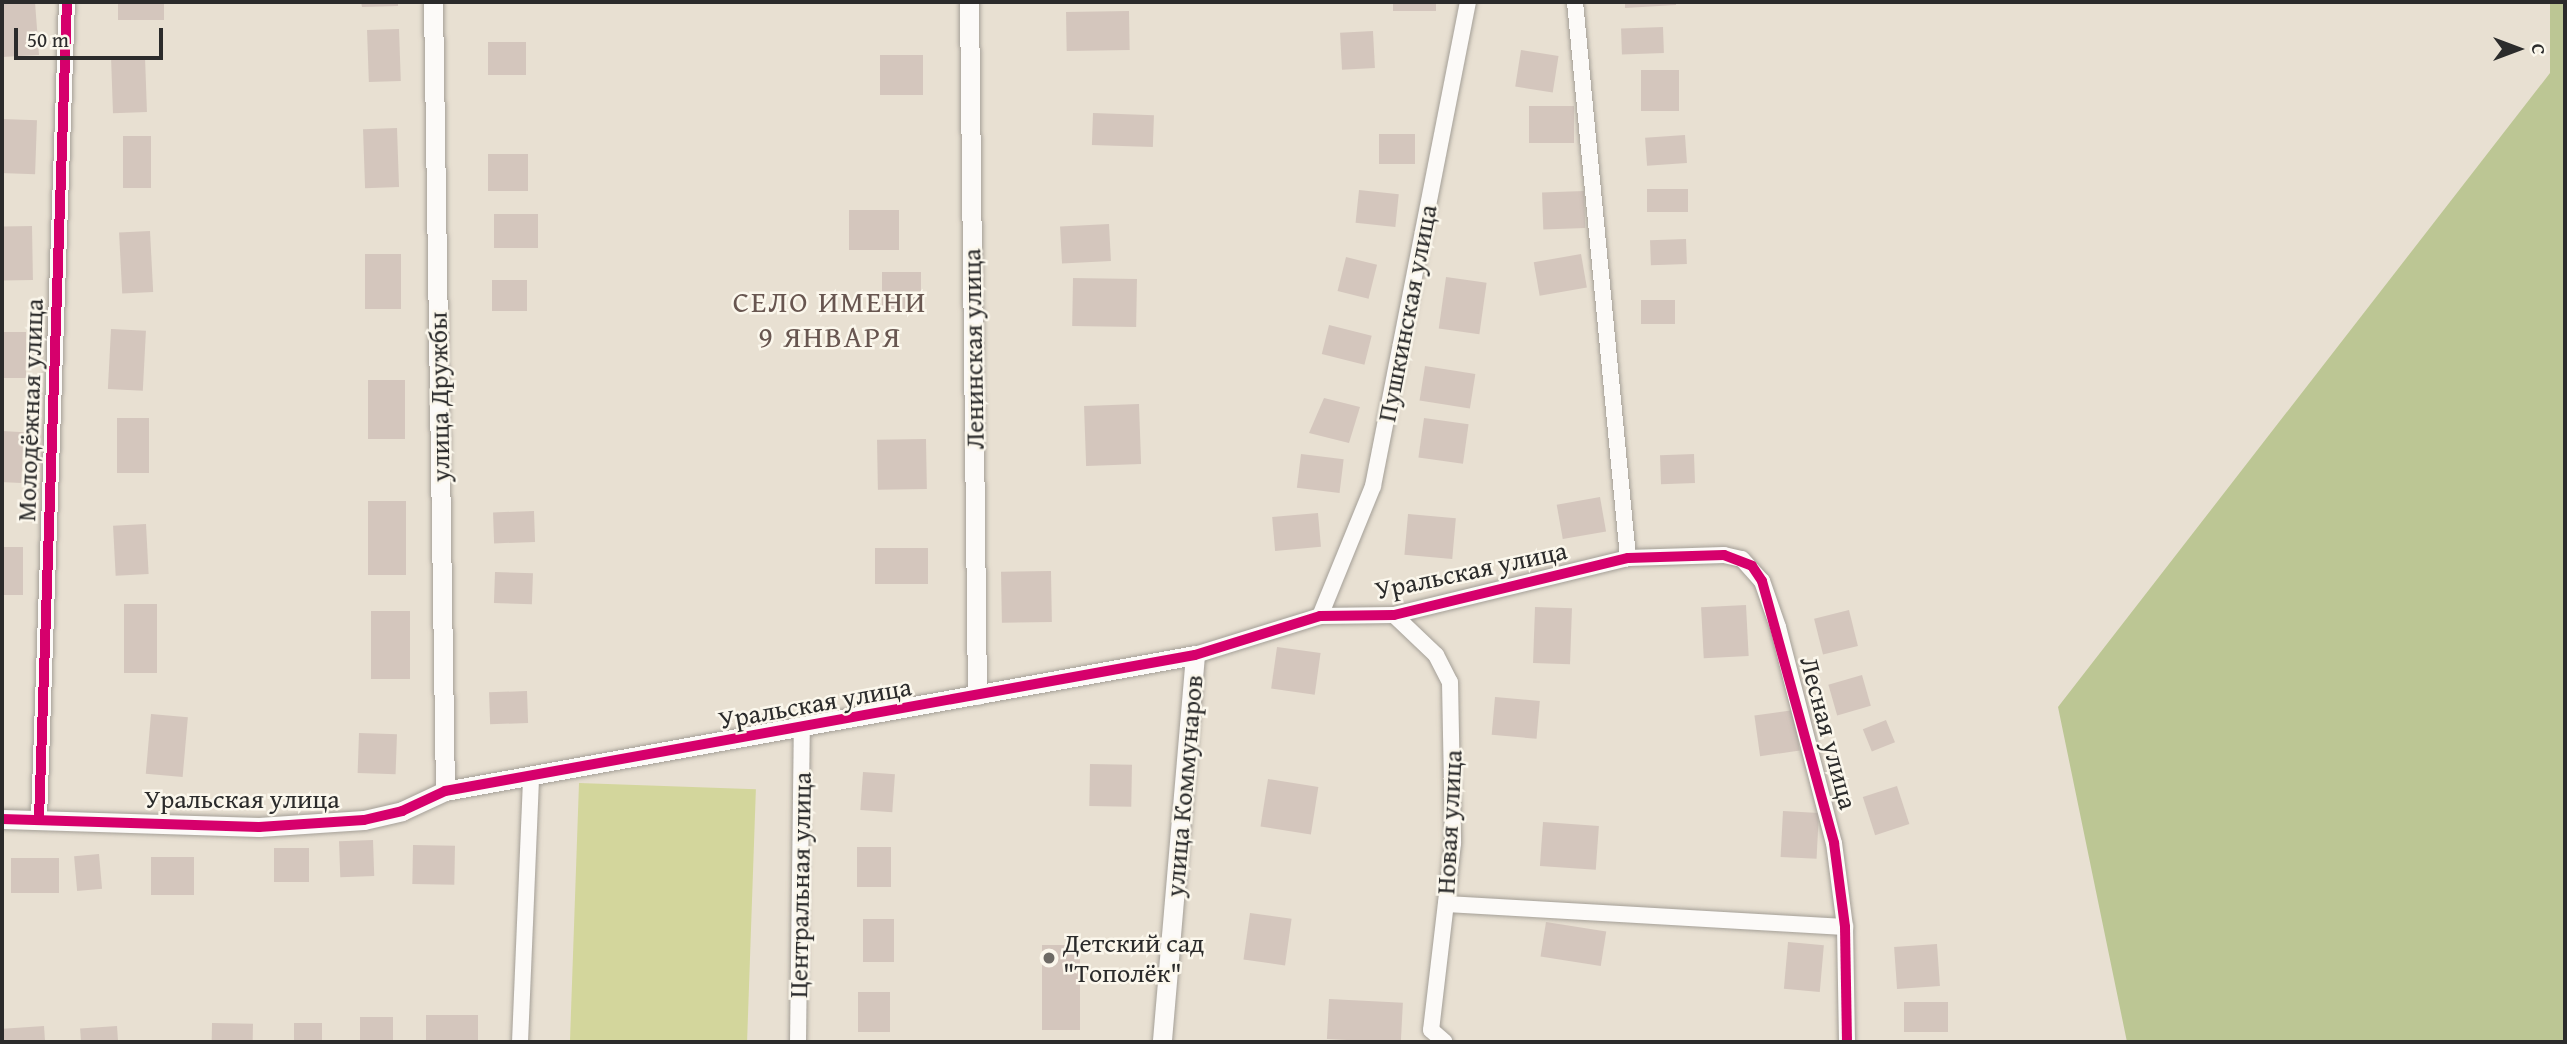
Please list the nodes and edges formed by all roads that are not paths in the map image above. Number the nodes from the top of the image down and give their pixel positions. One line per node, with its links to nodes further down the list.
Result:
1 (67, 2): 15 (street, Молодёжная улица)
2 (433, 2): 13 (street, улица Дружбы)
3 (969, 2): 10 (street, Ленинская улица)
4 (1468, 2): 8 (street, Пушкинская улица)
5 (1575, 2): 6 (street)
6 (1628, 558): 7 (street, Уральская улица); 17 (street, Лесная улица)
7 (1394, 615): 8 (street, Уральская улица); 16 (street, Новая улица)
8 (1320, 616): 9 (street, Уральская улица)
9 (1195, 655): 10 (street, Уральская улица); 20 (street, улица Коммунаров)
10 (977, 695): 11 (street, Уральская улица)
11 (802, 728): 12 (street, Уральская улица); 19 (street, Центральная улица)
12 (531, 778): 13 (street, Уральская улица); 18 (street)
13 (445, 791): 15 (street, Уральская улица)
14 (2, 819): 15 (street, Уральская улица)
15 (39, 819)
16 (1446, 904): 17 (street); 21 (street, Новая улица)
17 (1845, 927): 22 (street, Лесная улица)
18 (520, 1042)
19 (797, 1042)
20 (1162, 1042)
21 (1445, 1042)
22 (1847, 1042)

